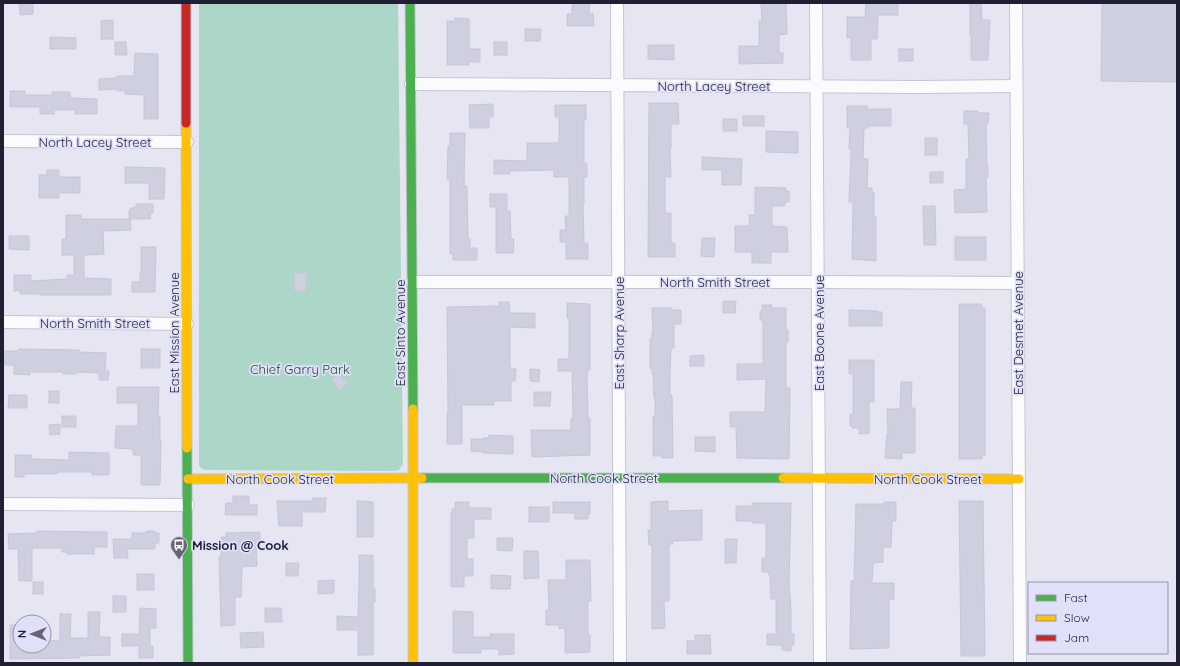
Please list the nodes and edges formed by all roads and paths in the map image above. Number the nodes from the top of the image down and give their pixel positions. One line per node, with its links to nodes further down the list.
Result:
1 (186, 3): 11 (street, East Mission Avenue)
2 (410, 3): 6 (street, East Sinto Avenue)
3 (617, 3): 7 (street, East Sharp Avenue)
4 (816, 3): 8 (street, East Boone Avenue)
5 (1016, 3): 9 (street, East Desmet Avenue)
6 (411, 84): 7 (street, North Lacey Street); 12 (street, East Sinto Avenue)
7 (617, 86): 8 (street, North Lacey Street); 13 (street, East Sharp Avenue)
8 (817, 86): 9 (street, North Lacey Street); 14 (street, East Boone Avenue)
9 (1016, 86): 15 (street, East Desmet Avenue)
10 (3, 141): 11 (street, North Lacey Street)
11 (187, 142): 17 (street, East Mission Avenue)
12 (412, 282): 13 (street, North Smith Street); 19 (street, East Sinto Avenue)
13 (618, 282): 14 (street, North Smith Street); 20 (street, East Sharp Avenue)
14 (818, 282): 15 (street, North Smith Street); 21 (street, East Boone Avenue)
15 (1018, 283): 22 (street, East Desmet Avenue)
16 (3, 322): 17 (street, North Smith Street)
17 (187, 324): 18 (street, East Mission Avenue)
18 (188, 478): 19 (street, North Cook Street); 24 (street, East Mission Avenue)
19 (414, 478): 20 (street, North Cook Street); 26 (street, East Sinto Avenue)
20 (619, 478): 21 (street, North Cook Street); 27 (street, East Sharp Avenue)
21 (820, 479): 22 (street, North Cook Street); 28 (street, East Boone Avenue)
22 (1019, 480): 29 (street, East Desmet Avenue)
23 (3, 504): 24 (street)
24 (188, 504): 25 (street, East Mission Avenue)
25 (188, 663)
26 (413, 663)
27 (620, 663)
28 (820, 663)
29 (1020, 663)

